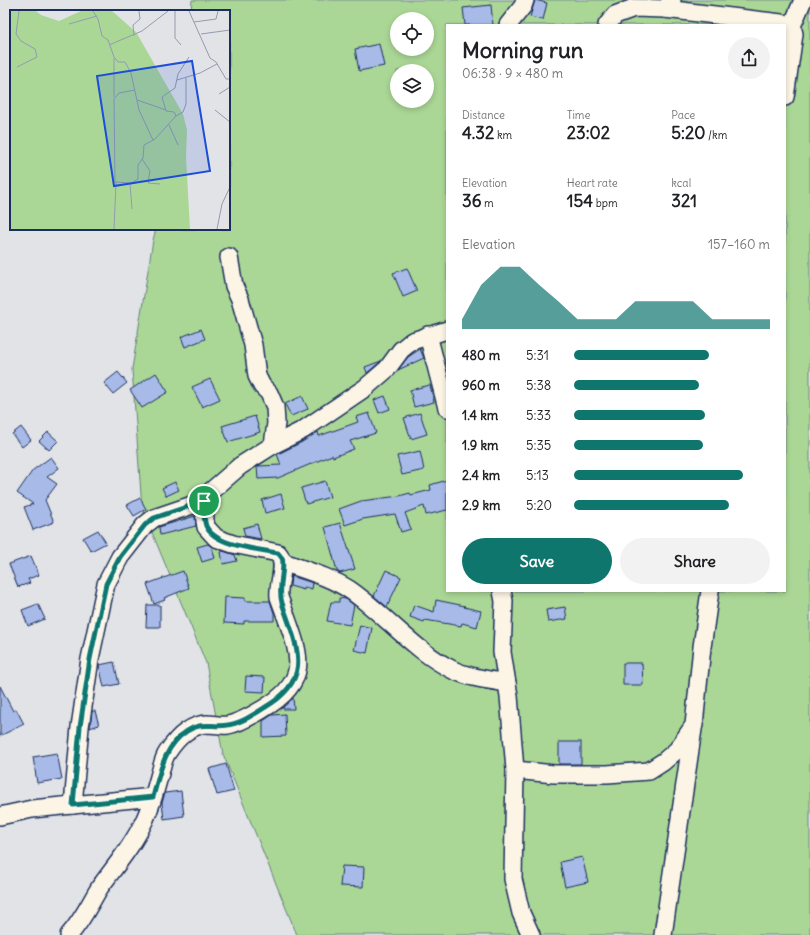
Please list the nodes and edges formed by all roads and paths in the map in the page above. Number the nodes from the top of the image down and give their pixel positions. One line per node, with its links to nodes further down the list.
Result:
1 (525, 0): 4 (street)
2 (803, 0): 8 (street)
3 (669, 5): 5 (street); 6 (street)
4 (509, 24)
5 (608, 24)
6 (785, 24)
7 (786, 24): 8 (street)
8 (792, 26): 9 (street)
9 (786, 90)
10 (229, 257): 14 (street)
11 (446, 330): 12 (street)
12 (428, 335): 13 (street); 14 (street)
13 (446, 404)
14 (273, 445): 15 (street)
15 (204, 501): 16 (street); 23 (street)
16 (283, 562): 19 (street); 22 (street)
17 (502, 592): 19 (street)
18 (710, 592): 20 (street)
19 (507, 683): 21 (street)
20 (694, 725): 21 (street); 27 (street)
21 (516, 770): 26 (street)
22 (153, 797): 23 (street); 25 (street)
23 (73, 805): 24 (street)
24 (0, 816)
25 (69, 935)
26 (531, 935)
27 (663, 935)

